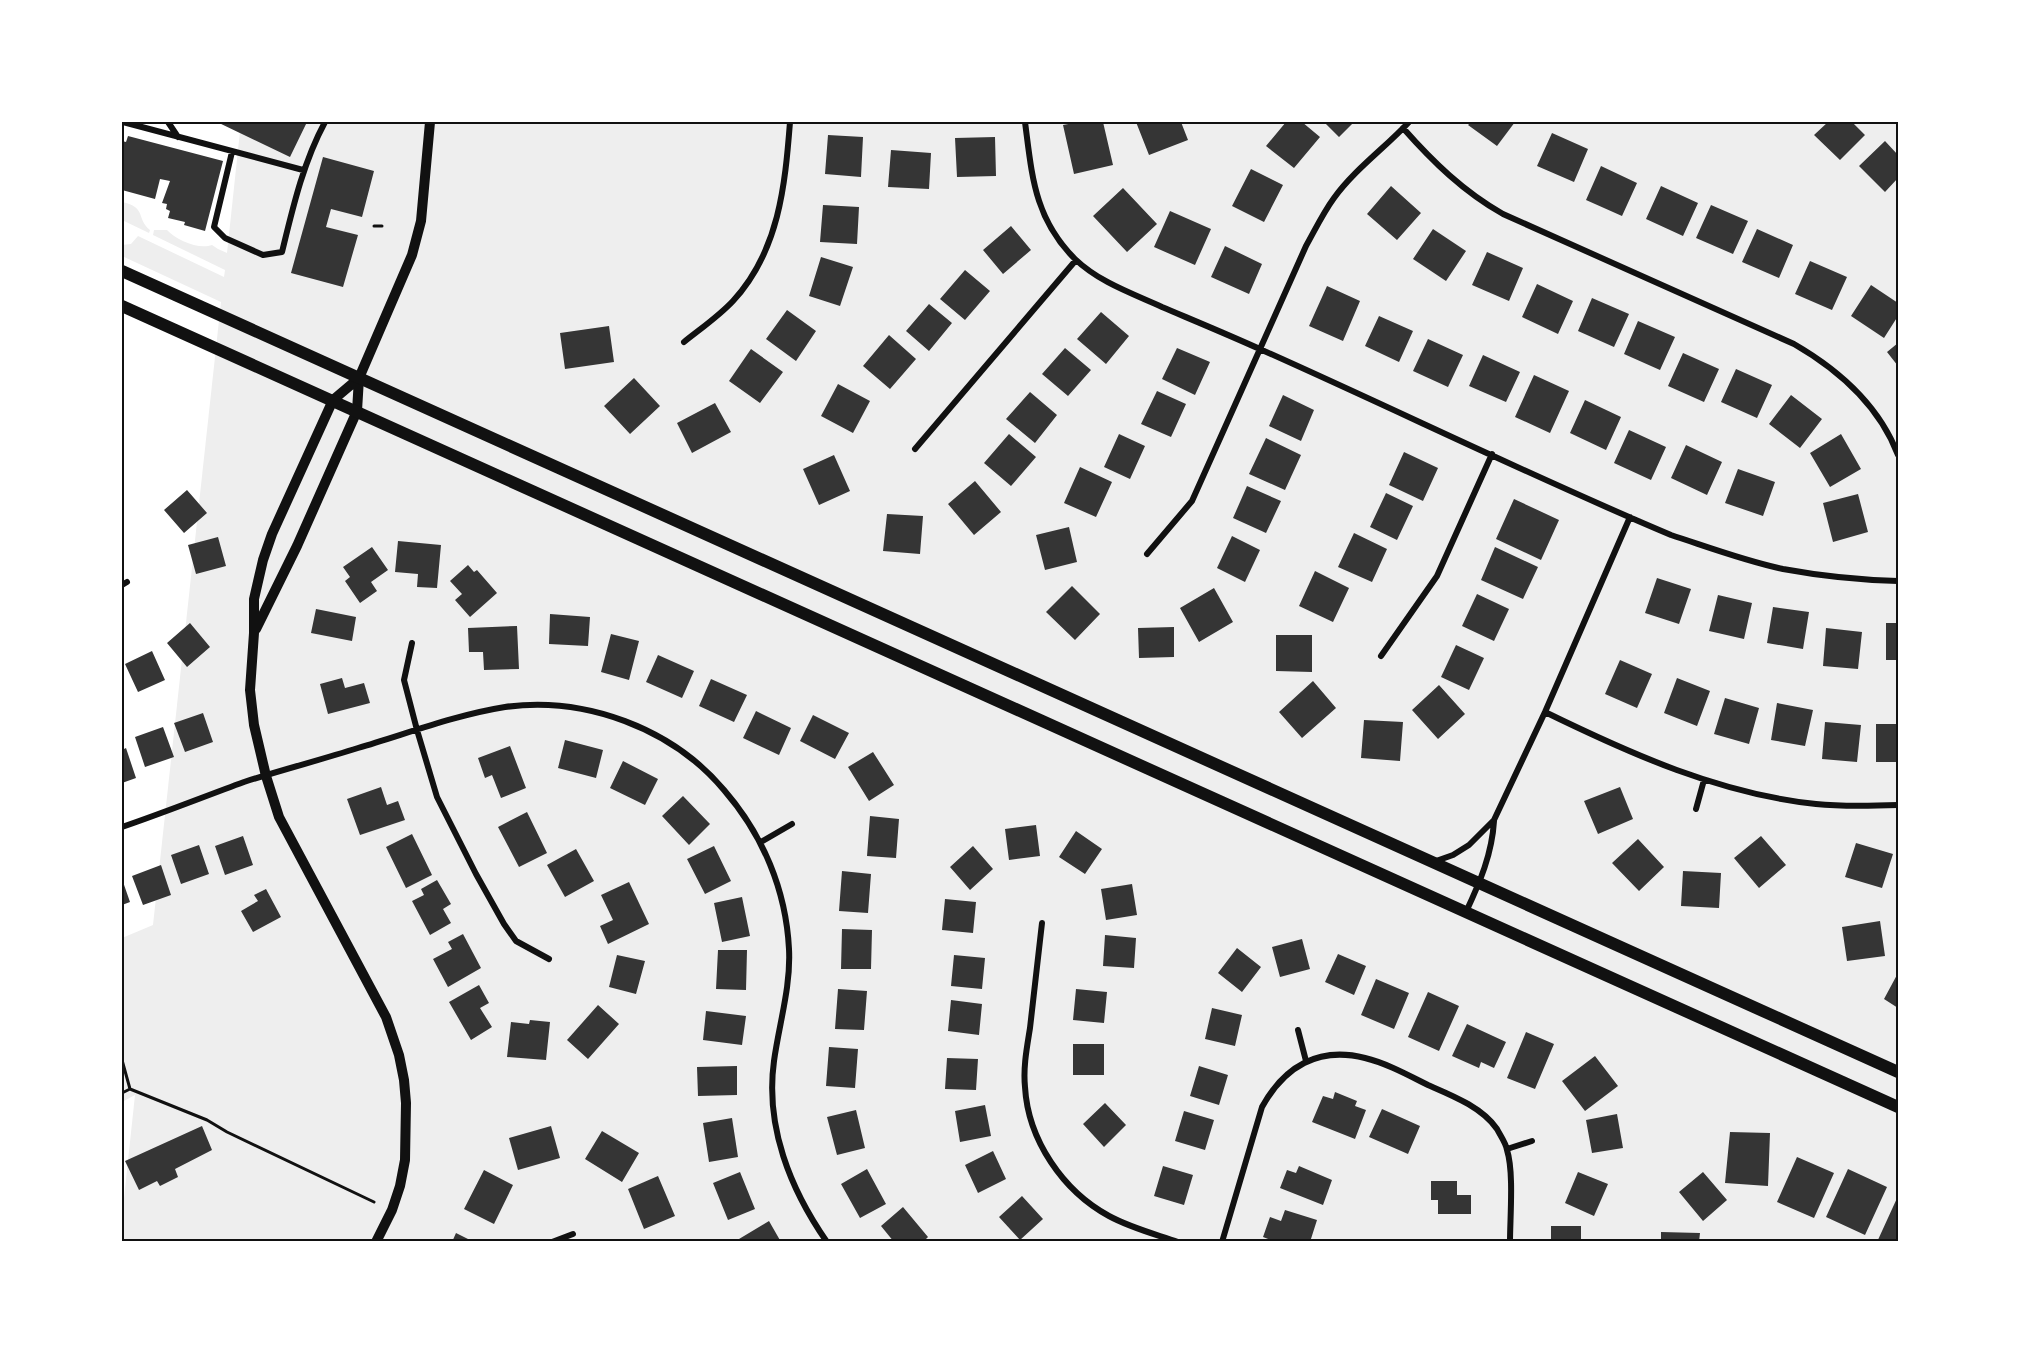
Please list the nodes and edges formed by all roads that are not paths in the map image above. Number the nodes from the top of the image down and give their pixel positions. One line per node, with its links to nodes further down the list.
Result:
1 (123, 122): 9 (street)
2 (168, 122): 9 (street)
3 (325, 122): 11 (street)
4 (430, 122): 17 (street)
5 (790, 122): 15 (street)
6 (1025, 122): 12 (street)
7 (1409, 122): 8 (street)
8 (1403, 128): 16 (street); 22 (street)
9 (178, 137): 10 (street)
10 (232, 152): 11 (street); 11 (street)
11 (303, 170)
12 (1077, 260): 16 (street); 20 (street)
13 (122, 271): 17 (main road)
14 (122, 306): 18 (main road)
15 (684, 342)
16 (1261, 349): 21 (street); 24 (street)
17 (358, 378): 18 (street); 19 (street); 39 (main road)
18 (333, 400): 19 (main road); 26 (street)
19 (357, 411): 26 (street); 41 (main road)
20 (915, 449)
21 (1492, 454): 23 (street); 28 (street)
22 (1899, 455)
23 (1630, 517): 25 (street); 29 (street)
24 (1147, 554)
25 (1899, 581)
26 (254, 633): 31 (street)
27 (412, 643): 30 (street)
28 (1381, 656)
29 (1545, 712): 32 (street); 35 (street)
30 (417, 730): 31 (street); 38 (street); 43 (street)
31 (266, 776): 37 (street); 51 (street)
32 (1704, 780): 33 (street); 34 (street)
33 (1899, 805)
34 (1696, 809)
35 (1494, 820): 39 (street); 40 (street)
36 (792, 824): 38 (street)
37 (122, 827)
38 (761, 842): 53 (street)
39 (1431, 862): 40 (main road)
40 (1479, 884): 41 (street); 46 (main road)
41 (1466, 912): 47 (main road)
42 (1042, 922): 54 (street)
43 (549, 959)
44 (1298, 1030): 45 (street)
45 (1306, 1061): 49 (street); 55 (street)
46 (1899, 1072)
47 (1899, 1107)
48 (1532, 1141): 49 (street)
49 (1507, 1149): 56 (street)
50 (573, 1234): 52 (street)
51 (376, 1242)
52 (552, 1242)
53 (827, 1242)
54 (1178, 1242)
55 (1222, 1242)
56 (1510, 1242)

